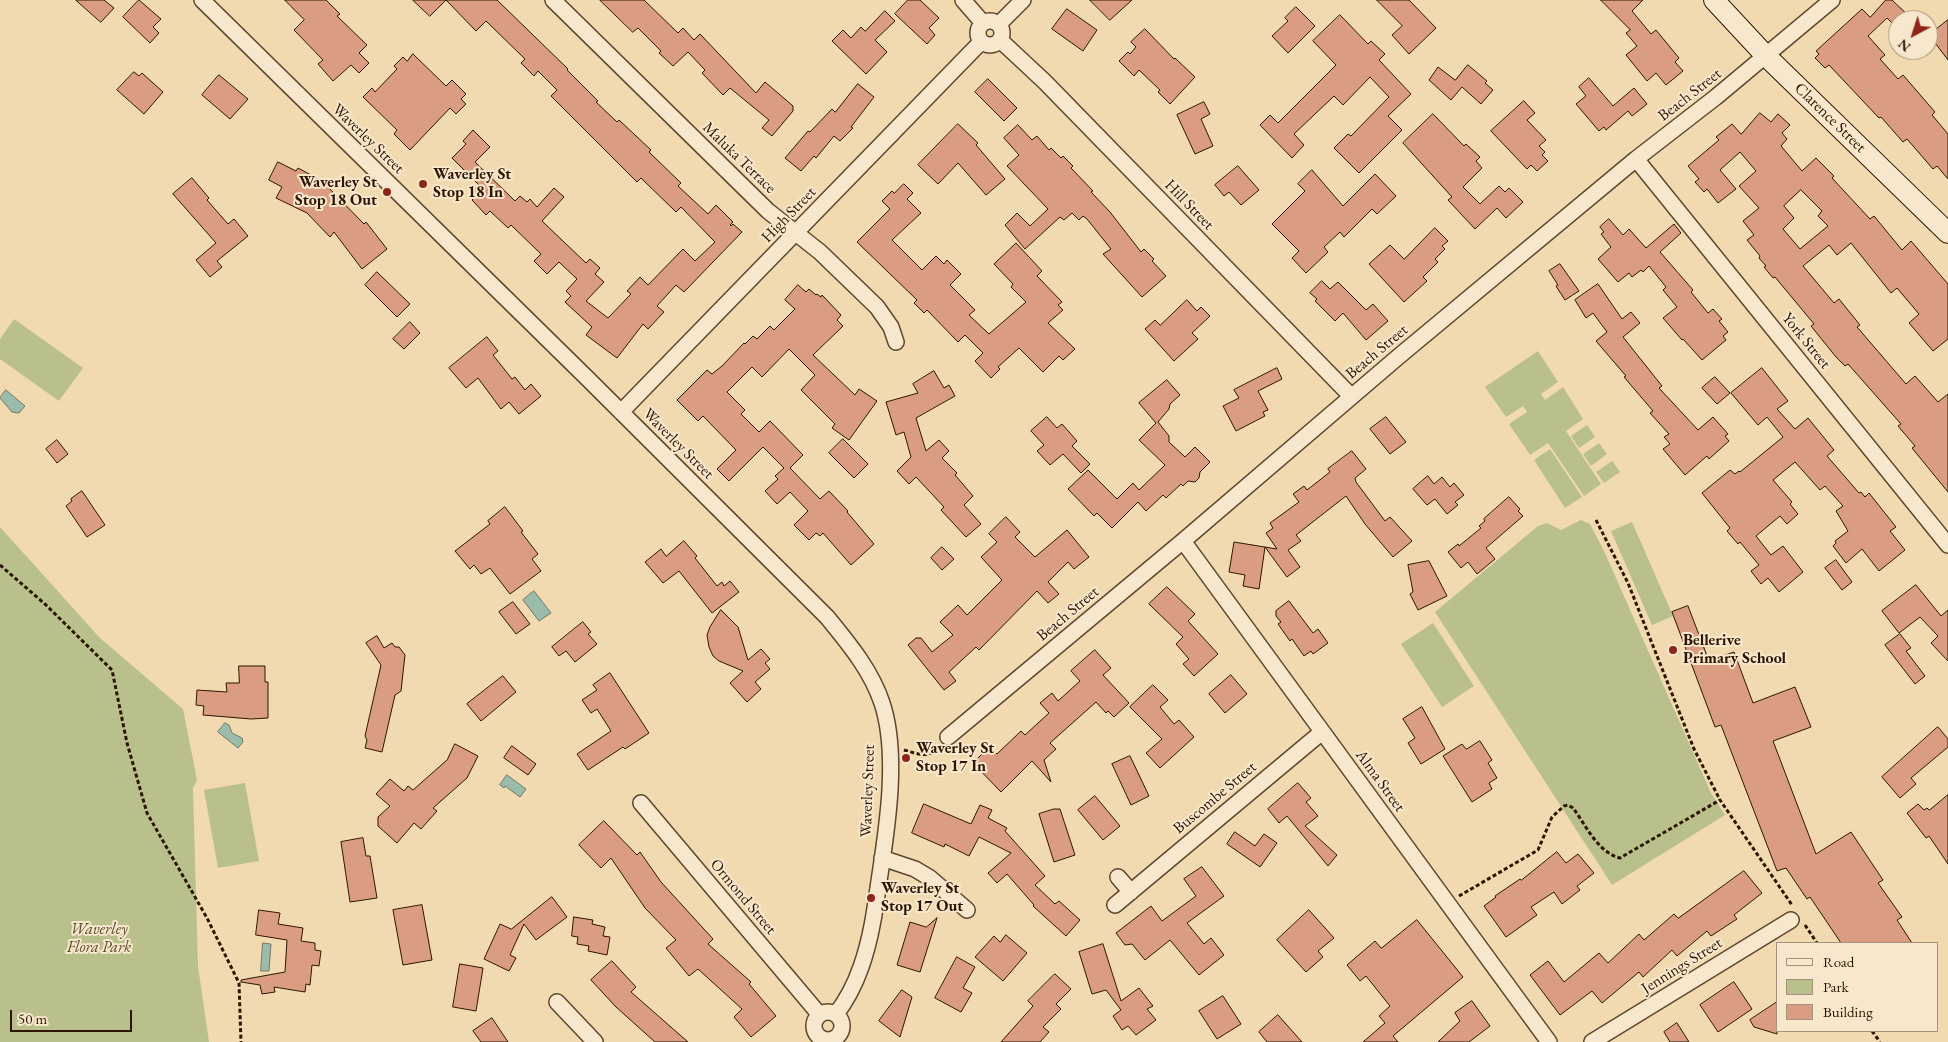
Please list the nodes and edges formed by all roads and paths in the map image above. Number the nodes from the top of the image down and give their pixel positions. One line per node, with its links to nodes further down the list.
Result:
1 (202, 0): 17 (street, Waverley Street)
2 (553, 0): 13 (street, Maluka Terrace)
3 (963, 0): 7 (street)
4 (1023, 0): 8 (street)
5 (1714, 0): 11 (main road, Clarence Street)
6 (1832, 0): 11 (street, Beach Street)
7 (983, 23): 8 (street); 10 (street)
8 (999, 24): 9 (street)
9 (1000, 40): 10 (street); 16 (street, Hill Street)
10 (981, 42): 13 (street, High Street)
11 (1766, 56): 12 (street, Beach Street); 14 (main road, Clarence Street)
12 (1636, 159): 16 (street, Beach Street); 20 (street, York Street)
13 (795, 233): 15 (street, Maluka Terrace); 17 (street, High Street)
14 (1948, 233)
15 (896, 342)
16 (1351, 396): 19 (street, Beach Street)
17 (621, 412): 24 (street, Waverley Street)
18 (1596, 520): 26 (path)
19 (1183, 541): 22 (street, Alma Street); 23 (street, Beach Street)
20 (1948, 545)
21 (0, 565): 41 (path)
22 (1322, 732): 30 (street, Buscombe Street); 31 (street, Alma Street)
23 (948, 737)
24 (889, 746): 25 (path); 28 (street, Waverley Street)
25 (936, 752)
26 (1720, 800): 31 (path); 34 (path)
27 (641, 803): 37 (street, Ormond Street)
28 (882, 858): 33 (street); 38 (street, Waverley Street)
29 (1118, 877): 30 (street)
30 (1131, 892): 32 (street, Buscombe Street)
31 (1447, 903): 43 (street, Alma Street)
32 (1115, 905)
33 (966, 910)
34 (1796, 916): 35 (path); 44 (street, Jennings Street)
35 (1816, 942)
36 (557, 1002): 42 (street)
37 (819, 1014): 38 (street); 39 (street)
38 (836, 1014): 40 (street)
39 (817, 1040): 40 (street)
40 (839, 1040)
41 (241, 1042)
42 (595, 1042)
43 (1549, 1042)
44 (1592, 1042)

